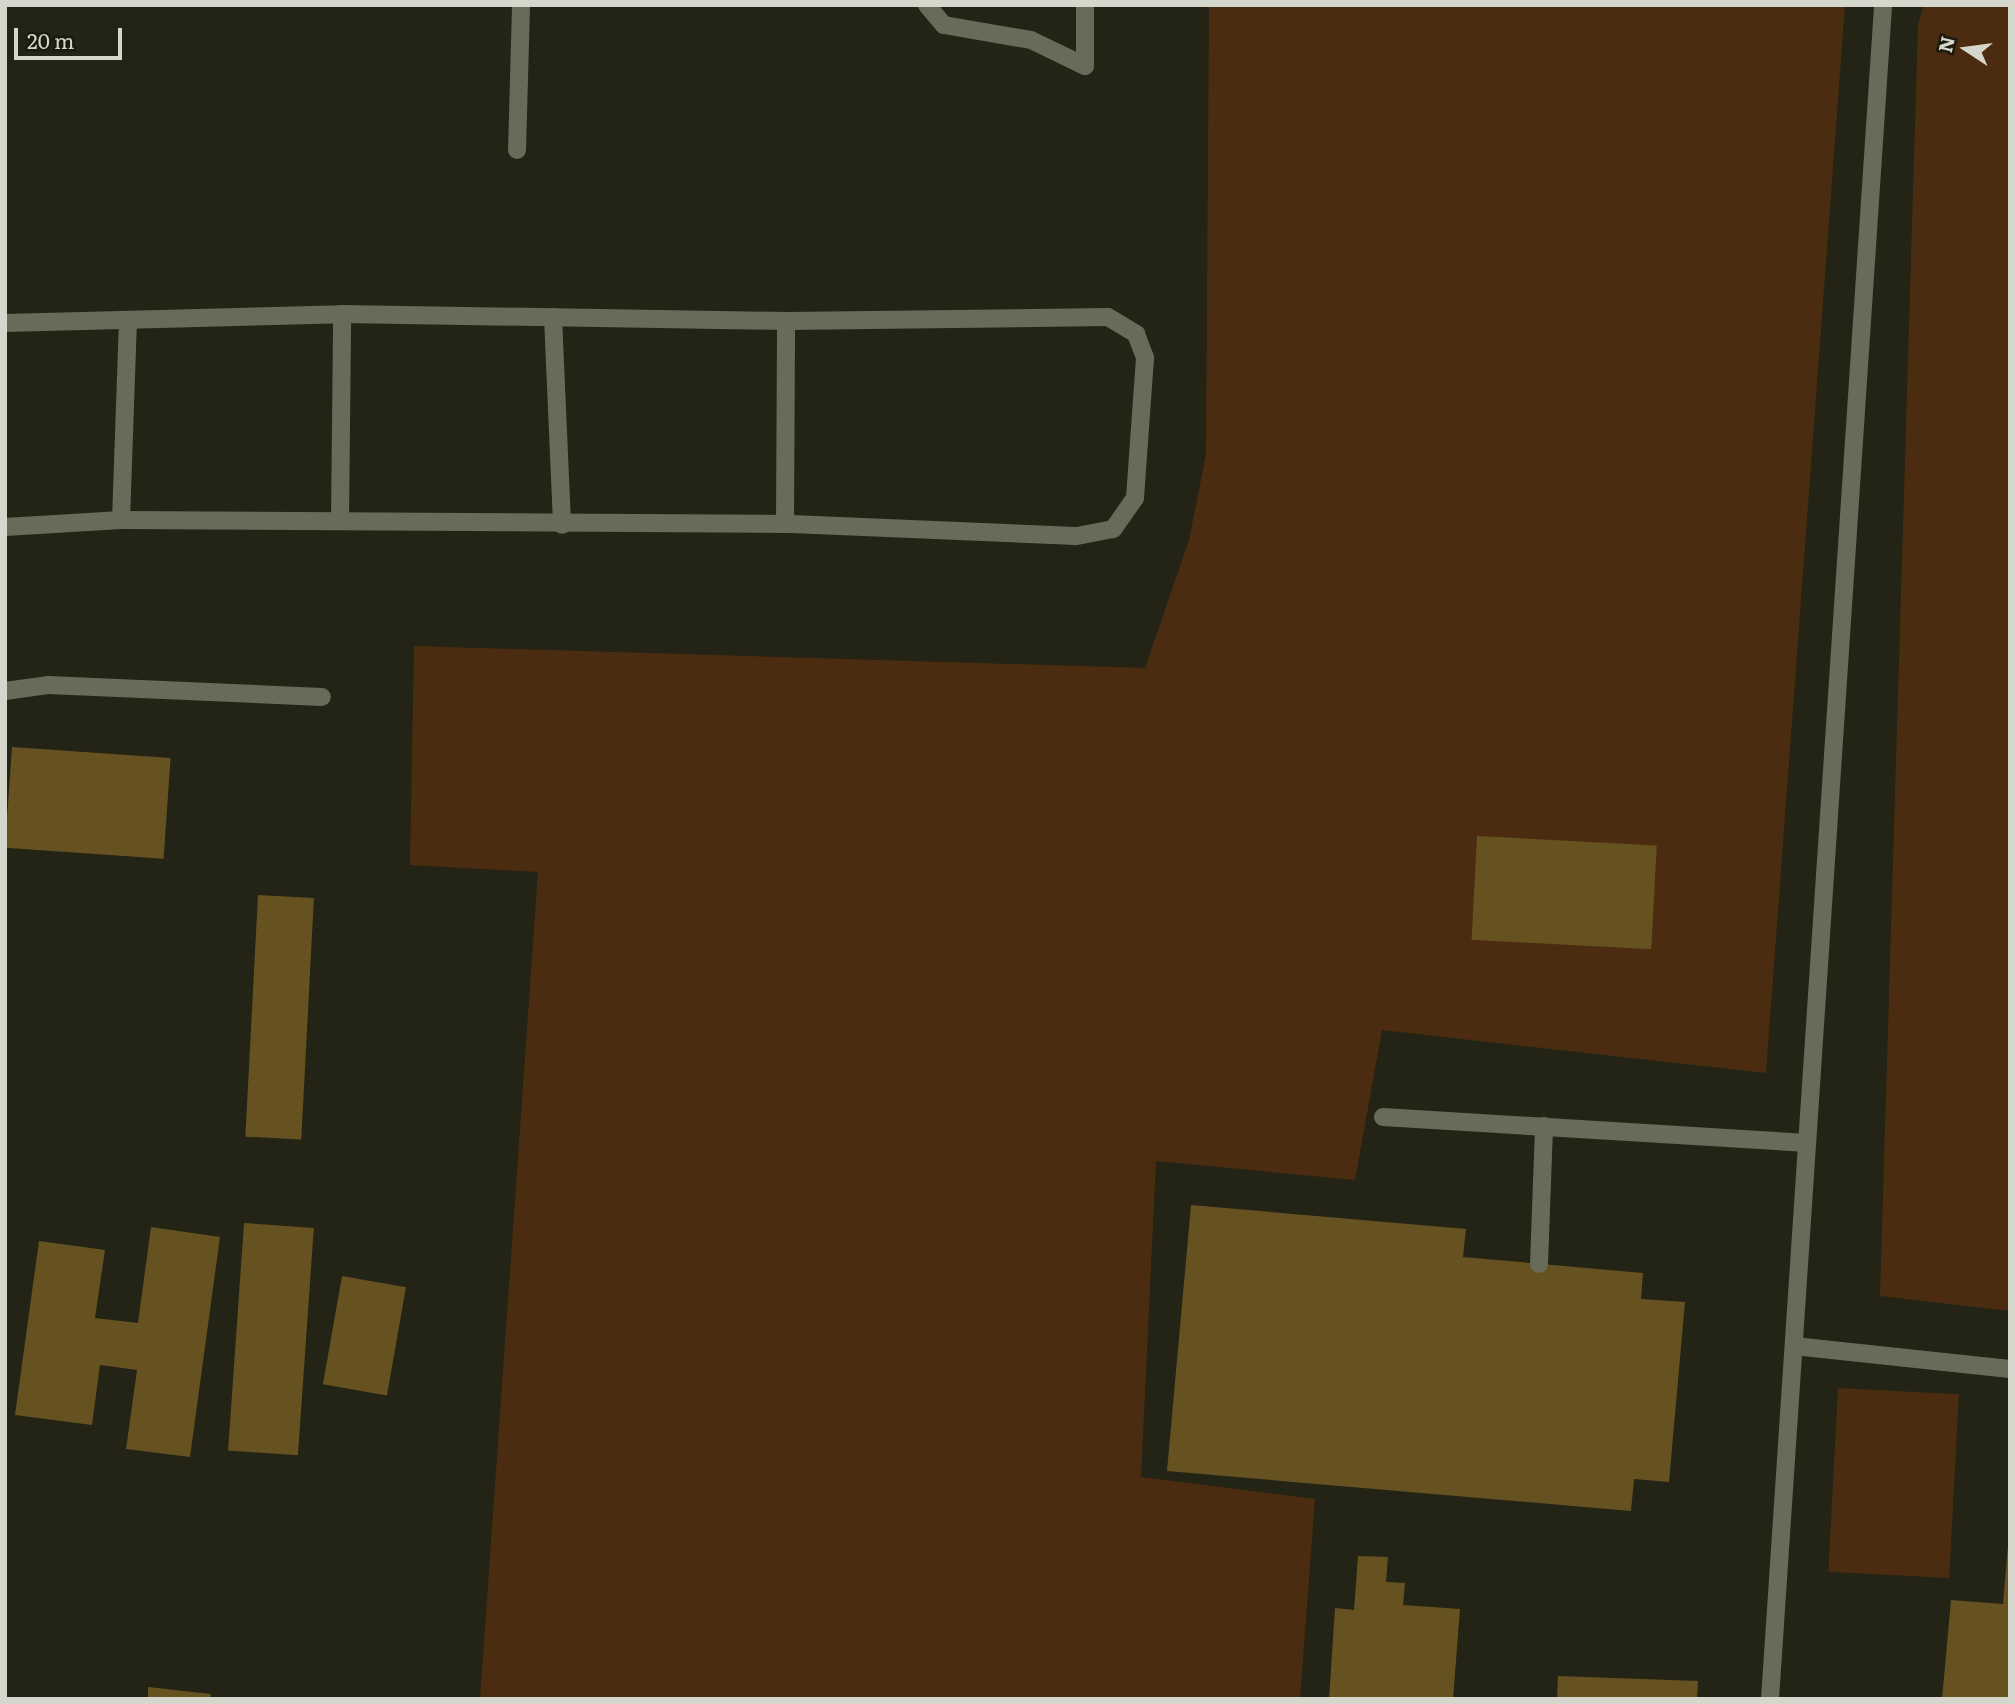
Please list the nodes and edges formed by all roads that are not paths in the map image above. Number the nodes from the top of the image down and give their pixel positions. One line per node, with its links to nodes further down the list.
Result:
1 (520, 5): 5 (street)
2 (927, 5): 3 (street)
3 (1085, 5)
4 (1883, 5): 20 (street)
5 (517, 150)
6 (342, 314): 7 (street); 8 (street); 12 (street)
7 (553, 317): 9 (street); 14 (street)
8 (128, 320): 10 (street); 11 (street)
9 (786, 321): 13 (street); 13 (street)
10 (5, 323)
11 (121, 520): 12 (street); 15 (street)
12 (340, 521): 14 (street)
13 (785, 524): 14 (street)
14 (562, 525)
15 (5, 527)
16 (5, 691): 17 (street)
17 (322, 698)
18 (1384, 1117): 19 (street)
19 (1544, 1126): 20 (street); 21 (street)
20 (1807, 1143): 22 (street)
21 (1539, 1264)
22 (1794, 1346): 23 (street); 24 (street)
23 (2010, 1369)
24 (1770, 1699)

